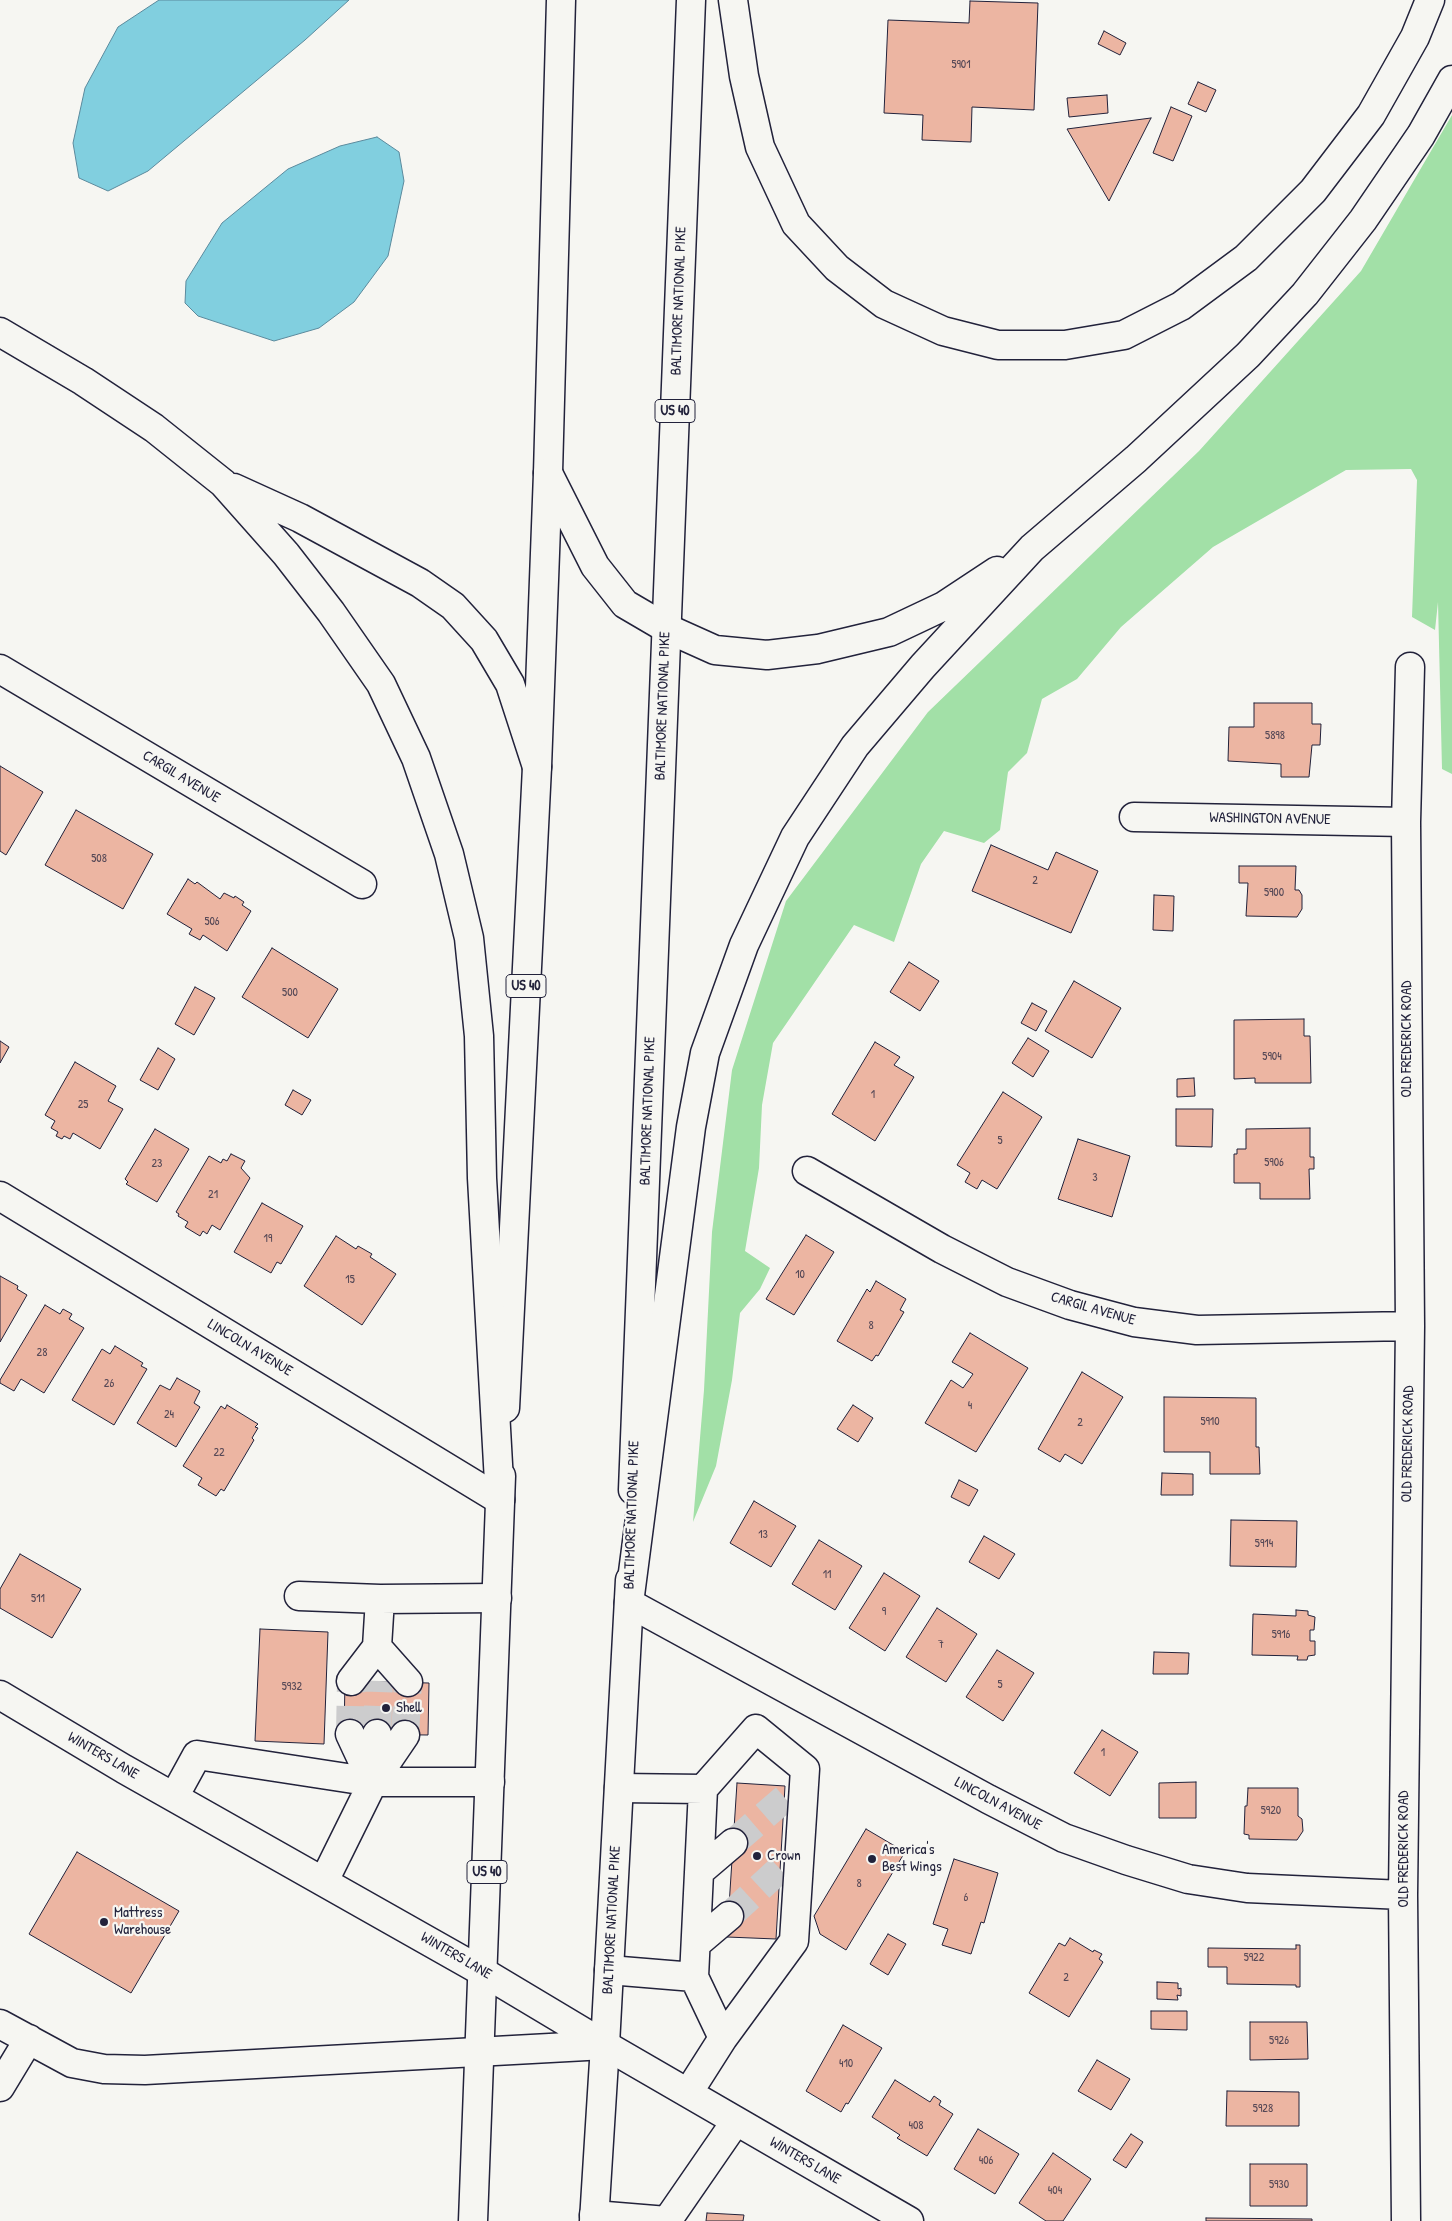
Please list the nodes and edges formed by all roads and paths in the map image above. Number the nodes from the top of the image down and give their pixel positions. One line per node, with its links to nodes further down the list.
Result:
1 (561, 0): 7 (main road, US 40)
2 (691, 0): 10 (main road, BALTIMORE NATIONAL PIKE / US 40)
3 (733, 0): 4 (main road)
4 (1430, 0)
5 (1452, 80): 9 (main road)
6 (0, 332): 8 (main road)
7 (548, 473): 10 (main road); 13 (main road, US 40)
8 (223, 483): 13 (main road); 20 (main road)
9 (1032, 548): 10 (main road); 24 (main road)
10 (666, 628): 24 (main road, BALTIMORE NATIONAL PIKE / US 40)
11 (1410, 667): 15 (main road, OLD FREDERICK ROAD)
12 (0, 669): 16 (main road, CARGIL AVENUE)
13 (536, 767): 20 (main road, US 40)
14 (1134, 816): 15 (main road, WASHINGTON AVENUE)
15 (1406, 822): 19 (main road, OLD FREDERICK ROAD)
16 (362, 884)
17 (808, 1171): 19 (main road, CARGIL AVENUE)
18 (0, 1196): 20 (main road, LINCOLN AVENUE)
19 (1410, 1326): 45 (main road, OLD FREDERICK ROAD)
20 (500, 1500): 22 (main road, US 40)
21 (299, 1596): 23 (main road)
22 (497, 1598): 23 (main road); 35 (main road, US 40)
23 (380, 1599): 25 (main road)
24 (629, 1603): 36 (main road, BALTIMORE NATIONAL PIKE / US 40); 45 (main road, LINCOLN AVENUE)
25 (377, 1647): 26 (main road); 27 (main road); 28 (main road)
26 (351, 1681)
27 (379, 1681)
28 (408, 1682)
29 (0, 1695): 38 (main road, WINTERS LANE)
30 (350, 1734): 34 (main road)
31 (377, 1734): 34 (main road)
32 (405, 1734): 34 (main road)
33 (804, 1779): 37 (main road); 39 (main road); 41 (main road)
34 (373, 1782): 35 (main road); 38 (main road); 44 (main road)
35 (490, 1782): 49 (main road, US 40)
36 (619, 1788): 37 (main road); 48 (main road, BALTIMORE NATIONAL PIKE / US 40)
37 (703, 1789): 43 (main road)
38 (174, 1797): 44 (main road, WINTERS LANE)
39 (785, 1798)
40 (733, 1843): 43 (main road)
41 (800, 1850): 42 (main road); 52 (main road)
42 (780, 1870)
43 (699, 1872): 47 (main road)
44 (324, 1881): 49 (main road, WINTERS LANE)
45 (1403, 1895): 63 (main road, OLD FREDERICK ROAD)
46 (729, 1916): 47 (main road)
47 (696, 1944): 50 (main road)
48 (609, 1970): 50 (main road); 54 (main road, BALTIMORE NATIONAL PIKE / US 40)
49 (483, 1972): 54 (main road, WINTERS LANE); 55 (main road, US 40)
50 (694, 1977): 52 (main road)
51 (0, 2024): 53 (main road)
52 (723, 2038): 57 (main road)
53 (29, 2039): 55 (main road); 56 (main road)
54 (606, 2045): 55 (main road); 57 (main road, WINTERS LANE); 59 (main road, BALTIMORE NATIONAL PIKE / US 40)
55 (479, 2051): 60 (main road, US 40)
56 (0, 2086)
57 (688, 2093): 58 (main road, WINTERS LANE)
58 (736, 2121): 61 (main road); 62 (main road, WINTERS LANE)
59 (594, 2218): 61 (main road)
60 (473, 2221)
61 (667, 2221)
62 (909, 2221)
63 (1406, 2221)

